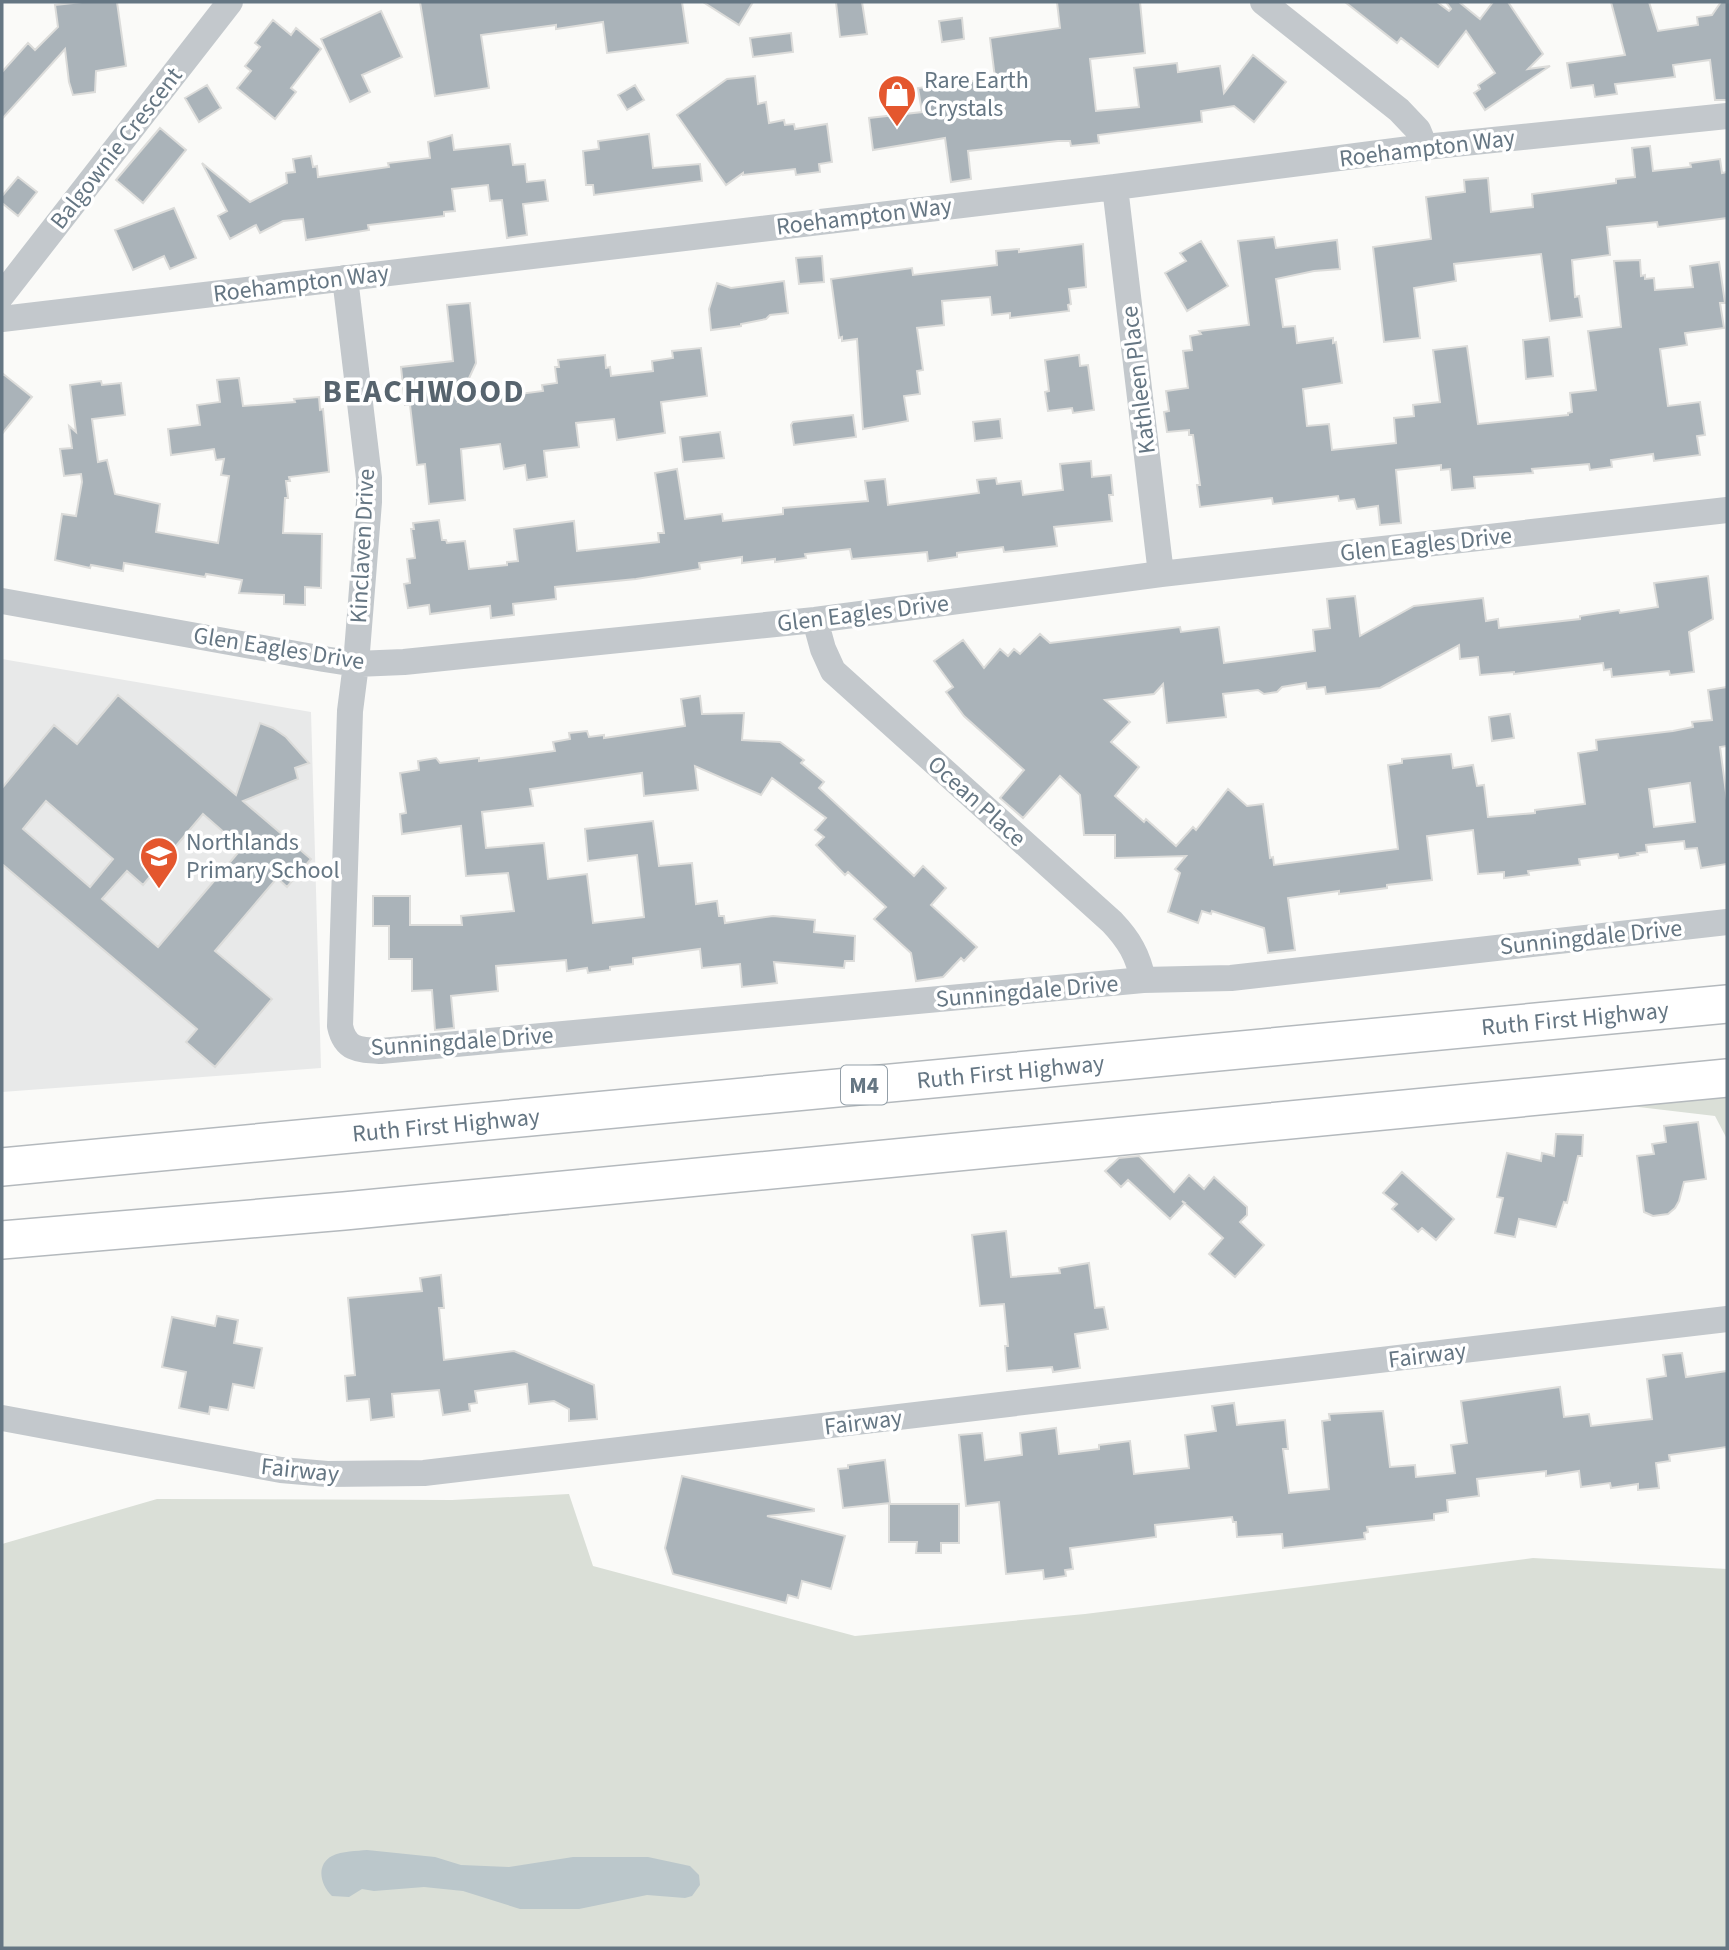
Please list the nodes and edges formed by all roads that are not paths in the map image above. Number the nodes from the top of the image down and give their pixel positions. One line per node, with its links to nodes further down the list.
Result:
1 (230, 2): 7 (street, Balgownie Crescent)
2 (1263, 2): 4 (street)
3 (1727, 116): 4 (street, Roehampton Way)
4 (1425, 147): 5 (street, Roehampton Way)
5 (1115, 187): 6 (street, Roehampton Way); 10 (street, Kathleen Place)
6 (345, 278): 8 (street, Roehampton Way); 13 (street, Kinclaven Drive)
7 (2, 295)
8 (2, 319)
9 (1727, 510): 10 (street, Glen Eagles Drive)
10 (1161, 574): 12 (street, Glen Eagles Drive)
11 (2, 601): 13 (street, Glen Eagles Drive)
12 (815, 620): 13 (street, Glen Eagles Drive); 15 (street, Ocean Place)
13 (356, 664): 17 (street, Kinclaven Drive)
14 (1727, 922): 15 (street, Sunningdale Drive)
15 (1143, 980): 17 (street, Sunningdale Drive)
16 (1727, 1004): 19 (highway, Ruth First Highway / M4)
17 (340, 1026)
18 (1727, 1078): 20 (highway)
19 (2, 1167)
20 (2, 1240)
21 (1727, 1319): 22 (street, Fairway)
22 (2, 1418)

